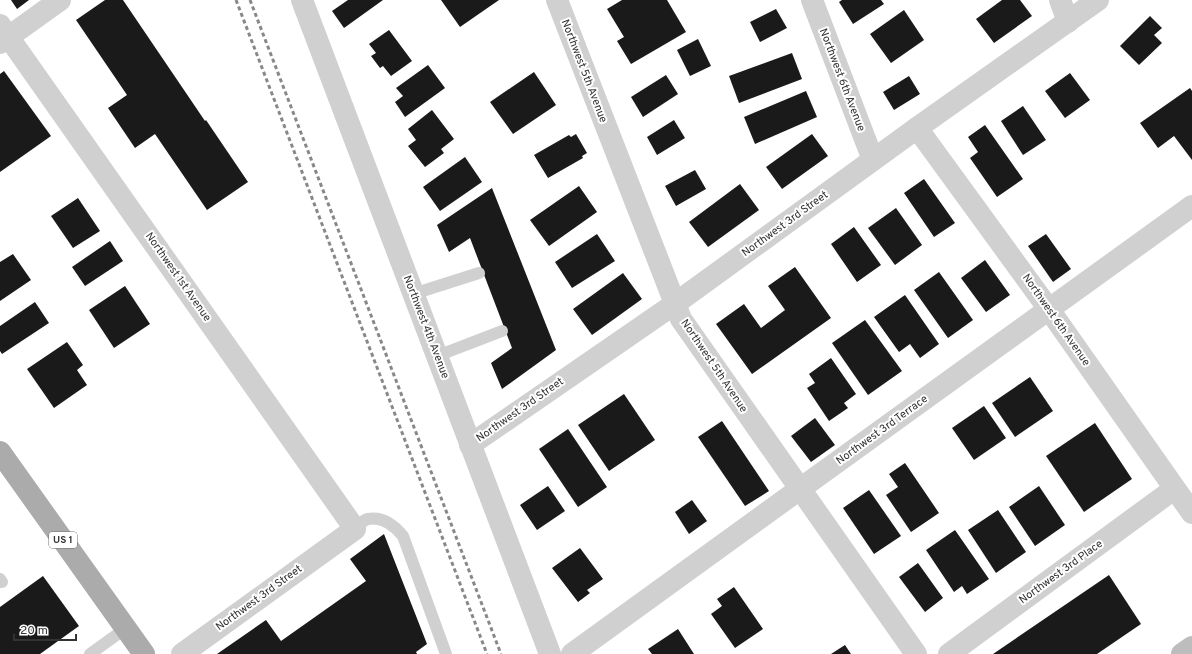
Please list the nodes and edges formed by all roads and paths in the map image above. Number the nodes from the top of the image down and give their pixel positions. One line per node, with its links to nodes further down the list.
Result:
1 (60, 0): 8 (street)
2 (302, 0): 13 (street, Northwest 4th Avenue)
3 (557, 0): 14 (street, Northwest 5th Avenue)
4 (812, 0): 10 (street, Northwest 6th Avenue)
5 (1060, 0): 7 (street)
6 (1098, 0): 7 (street, Northwest 3rd Street)
7 (1068, 22): 9 (street, Northwest 3rd Street)
8 (3, 35): 23 (street, Northwest 1st Avenue)
9 (917, 128): 10 (street, Northwest 3rd Street); 15 (street, Northwest 6th Avenue)
10 (873, 160): 14 (street, Northwest 3rd Street)
11 (1192, 206): 15 (street, Northwest 3rd Terrace)
12 (479, 273): 13 (lane)
13 (413, 294): 17 (street, Northwest 4th Avenue)
14 (676, 303): 18 (street, Northwest 3rd Street); 20 (street, Northwest 5th Avenue)
15 (1048, 308): 20 (street, Northwest 3rd Terrace); 21 (street, Northwest 6th Avenue)
16 (502, 331): 17 (lane)
17 (437, 356): 18 (street, Northwest 4th Avenue)
18 (470, 445): 30 (street, Northwest 4th Avenue)
19 (0, 452): 24 (main road, US 1)
20 (800, 490): 31 (street, Northwest 3rd Terrace); 32 (street, Northwest 5th Avenue)
21 (1174, 490): 22 (street, Northwest 6th Avenue); 33 (street, Northwest 3rd Place)
22 (1192, 513)
23 (355, 529): 28 (street, Northwest 3rd Street); 29 (lane)
24 (126, 628): 26 (lane); 27 (main road, US 1)
25 (1192, 646): 34 (street)
26 (90, 654)
27 (144, 654)
28 (182, 654)
29 (446, 654)
30 (550, 654)
31 (572, 654)
32 (916, 654)
33 (949, 654)
34 (1182, 654)

